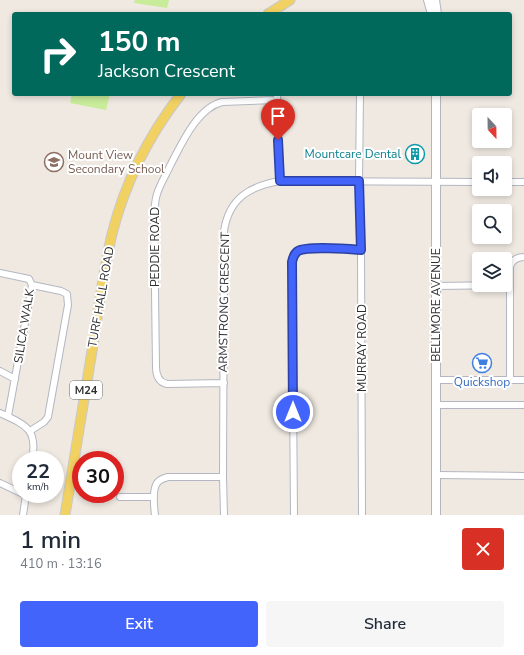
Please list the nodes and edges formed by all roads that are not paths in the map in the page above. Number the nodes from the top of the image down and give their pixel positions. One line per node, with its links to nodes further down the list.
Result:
1 (290, 0): 4 (main road)
2 (428, 0): 5 (street)
3 (435, 0): 6 (street)
4 (271, 12)
5 (431, 12)
6 (437, 12)
7 (180, 96): 46 (main road, TURF HALL ROAD / M24)
8 (360, 96): 12 (street, MURRAY ROAD)
9 (436, 96): 13 (street, BELLMORE AVENUE)
10 (277, 97): 11 (street); 30 (street, PEDDIE ROAD)
11 (280, 181): 12 (street, ARMSTRONG CRESCENT); 30 (street, ARMSTRONG CRESCENT)
12 (359, 181): 13 (street, ARMSTRONG CRESCENT); 17 (street, MURRAY ROAD)
13 (436, 182): 14 (street, ARMSTRONG CRESCENT); 22 (street, BELLMORE AVENUE)
14 (472, 182)
15 (512, 182): 16 (street)
16 (524, 182)
17 (361, 250): 49 (street); 50 (street, MURRAY ROAD)
18 (524, 257): 19 (street)
19 (512, 261)
20 (0, 273): 21 (street, SILICA WALK)
21 (32, 285): 26 (street, SILICA WALK); 35 (street)
22 (436, 286): 23 (street); 27 (street, BELLMORE AVENUE)
23 (472, 286)
24 (510, 292): 28 (street)
25 (0, 371): 26 (street, SILICA WALK)
26 (15, 379): 34 (street, SILICA WALK)
27 (436, 380): 28 (street); 31 (street, BELLMORE AVENUE)
28 (510, 380): 29 (street)
29 (524, 380)
30 (224, 383): 39 (street, ARMSTRONG CRESCENT)
31 (436, 405): 32 (street); 37 (street, BELLMORE AVENUE)
32 (524, 405)
33 (0, 413): 34 (street)
34 (8, 416): 35 (street)
35 (30, 431): 36 (street)
36 (34, 451)
37 (436, 475): 38 (street); 51 (street, BELLMORE AVENUE)
38 (524, 476)
39 (223, 477): 43 (street); 48 (street, ARMSTRONG CRESCENT)
40 (0, 483): 41 (street)
41 (12, 488)
42 (124, 497): 43 (street)
43 (154, 497): 47 (street)
44 (24, 503): 45 (street)
45 (23, 515)
46 (65, 515)
47 (155, 515)
48 (224, 515)
49 (294, 515)
50 (362, 515)
51 (436, 515)

